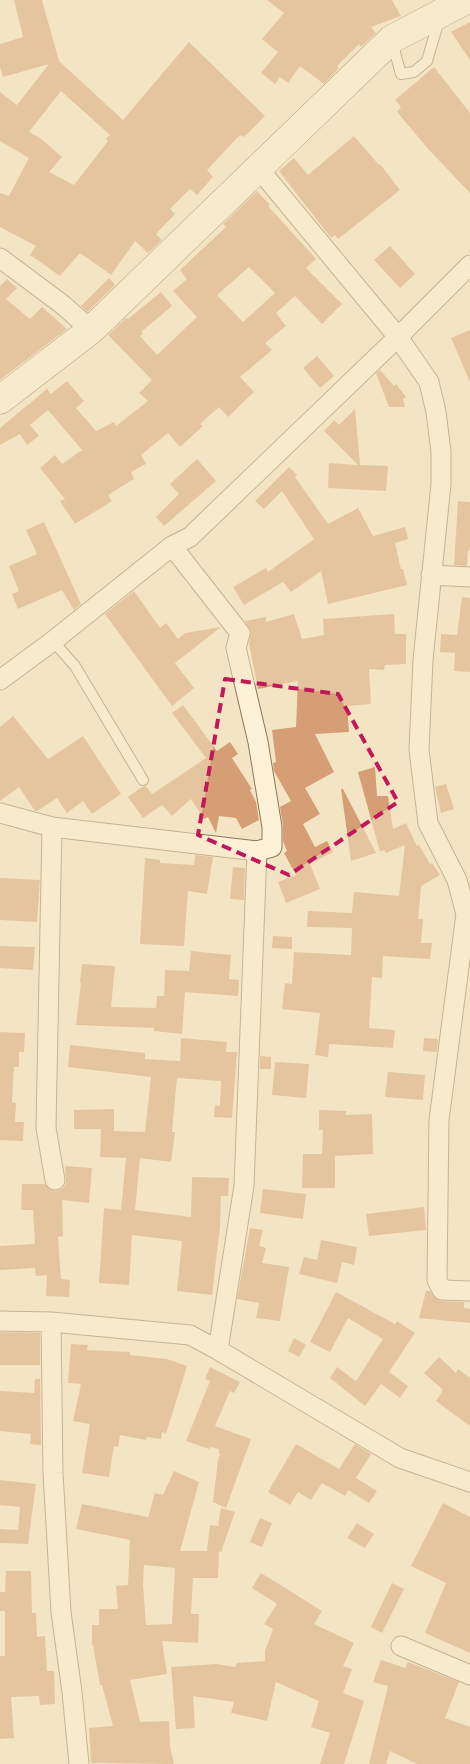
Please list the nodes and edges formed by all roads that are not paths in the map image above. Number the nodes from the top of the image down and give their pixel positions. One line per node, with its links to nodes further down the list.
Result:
1 (466, 0): 2 (street)
2 (442, 12): 3 (street); 3 (lane)
3 (392, 40): 4 (street)
4 (259, 169): 7 (street); 8 (street)
5 (0, 258): 7 (street)
6 (470, 264): 8 (street)
7 (91, 330): 9 (street)
8 (398, 337): 10 (street); 11 (street)
9 (0, 400)
10 (172, 546): 13 (street); 18 (street)
11 (430, 575): 12 (street); 19 (street)
12 (470, 577)
13 (53, 641): 14 (street); 15 (lane)
14 (0, 680)
15 (143, 780)
16 (0, 813): 17 (street)
17 (52, 827): 18 (street); 20 (street)
18 (257, 851): 24 (street)
19 (468, 916): 21 (street)
20 (55, 1180)
21 (470, 1292)
22 (0, 1320): 23 (street)
23 (51, 1322): 24 (street); 28 (street)
24 (218, 1350): 25 (street)
25 (470, 1482)
26 (401, 1646): 27 (street)
27 (470, 1675)
28 (79, 1764)

